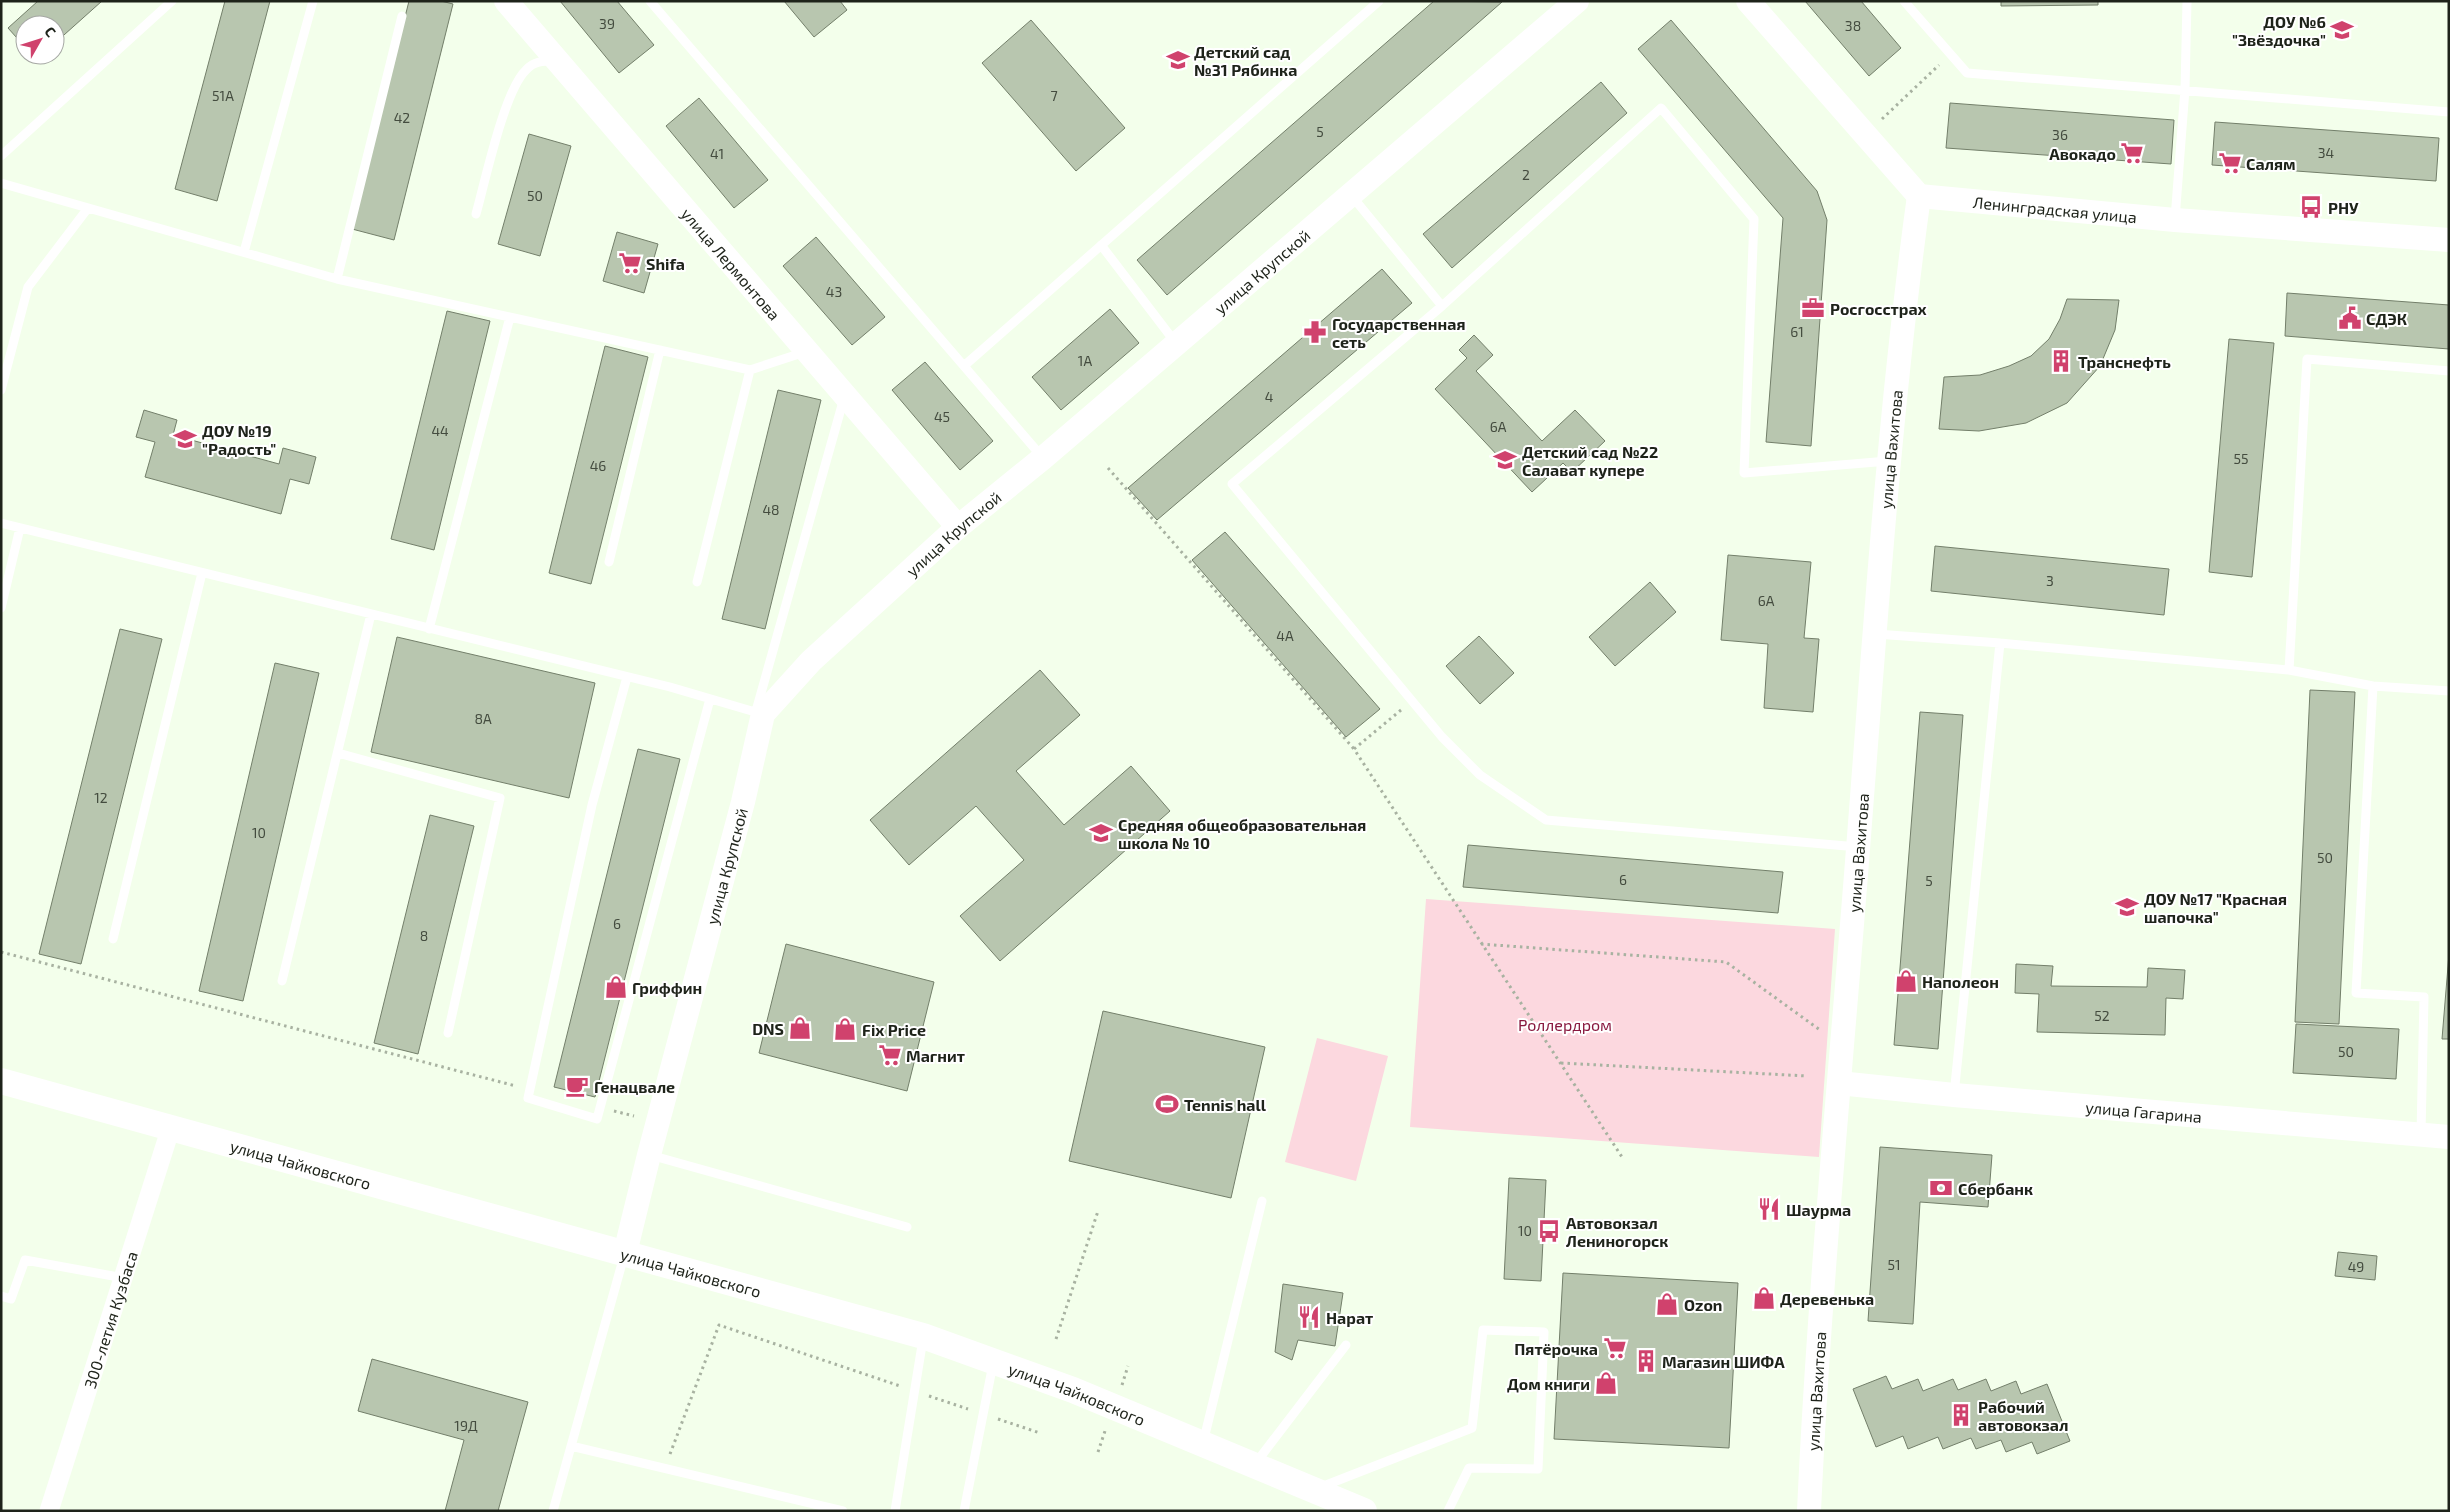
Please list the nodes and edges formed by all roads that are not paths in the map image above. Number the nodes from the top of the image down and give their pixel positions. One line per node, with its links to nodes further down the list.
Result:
1 (172, 1): 14 (lane)
2 (314, 1): 23 (lane)
3 (506, 1): 11 (street, улица Лермонтова)
4 (650, 1): 30 (lane)
5 (1379, 1): 22 (lane)
6 (1577, 1): 16 (street, улица Крупской)
7 (1748, 1): 17 (street)
8 (1904, 1): 12 (lane)
9 (2187, 1): 12 (lane)
10 (402, 16): 24 (lane)
11 (557, 61): 19 (lane); 29 (street, улица Лермонтова)
12 (2185, 89): 13 (lane); 20 (lane)
13 (2449, 112)
14 (1, 156)
15 (1, 183): 18 (lane)
16 (1350, 194): 25 (lane); 27 (street, улица Крупской)
17 (1919, 196): 20 (street, Ленинградская улица); 36 (street, улица Вахитова)
18 (88, 208): 23 (lane); 33 (lane)
19 (476, 214)
20 (2175, 220): 21 (street, Ленинградская улица)
21 (2449, 240)
22 (1101, 245): 27 (lane); 30 (lane)
23 (244, 252): 24 (lane)
24 (337, 279): 26 (lane)
25 (1442, 306): 36 (lane); 55 (lane)
26 (510, 317): 28 (lane); 45 (lane)
27 (1176, 344): 35 (street, улица Крупской)
28 (660, 350): 31 (lane); 40 (lane)
29 (807, 351): 31 (lane); 34 (street, улица Лермонтова)
30 (965, 365): 35 (lane)
31 (750, 370): 42 (lane)
32 (2449, 371): 48 (lane)
33 (1, 390)
34 (845, 396): 38 (street, улица Лермонтова); 53 (lane)
35 (1043, 458): 38 (street, улица Крупской)
36 (1888, 461): 46 (street, улица Вахитова)
37 (1, 523): 39 (lane)
38 (958, 527): 53 (street, улица Крупской)
39 (20, 528): 41 (lane); 43 (lane)
40 (608, 562)
41 (202, 573): 44 (lane); 56 (lane)
42 (697, 582)
43 (1, 608)
44 (371, 614): 45 (lane); 54 (lane)
45 (430, 629): 49 (lane)
46 (1873, 634): 47 (lane); 55 (street, улица Вахитова)
47 (2000, 643): 48 (lane); 61 (lane)
48 (2289, 670): 50 (lane)
49 (627, 677): 52 (lane); 52 (lane)
50 (2373, 686): 51 (lane); 63 (lane)
51 (2449, 691)
52 (710, 699): 53 (lane)
53 (759, 713): 65 (street, улица Крупской)
54 (338, 753): 57 (lane); 58 (lane)
55 (1858, 848): 60 (street, улица Вахитова)
56 (114, 939)
57 (282, 981)
58 (448, 1034)
59 (1, 1081): 62 (main road, улица Чайковского)
60 (1839, 1083): 61 (street, улица Гагарина); 85 (street, улица Вахитова)
61 (1954, 1095): 63 (street, улица Гагарина)
62 (171, 1127): 68 (main road, улица Чайковского); 69 (street, 300-летия Кузбаса)
63 (2421, 1135): 64 (street, улица Гагарина)
64 (2449, 1137)
65 (649, 1155): 67 (lane); 68 (street, улица Крупской)
66 (1262, 1201): 74 (lane)
67 (908, 1227)
68 (625, 1253): 71 (main road, улица Чайковского); 75 (lane)
69 (124, 1278): 70 (lane); 78 (street, 300-летия Кузбаса)
70 (1, 1296)
71 (923, 1336): 73 (main road, улица Чайковского); 81 (lane)
72 (1346, 1346): 76 (lane)
73 (994, 1360): 74 (main road, улица Чайковского); 82 (lane)
74 (1203, 1443): 76 (main road, улица Чайковского)
75 (571, 1446): 79 (lane); 80 (lane)
76 (1255, 1464): 77 (main road, улица Чайковского)
77 (1315, 1490): 83 (main road, улица Чайковского); 84 (lane)
78 (49, 1511)
79 (553, 1511)
80 (843, 1511)
81 (895, 1511)
82 (964, 1511)
83 (1364, 1511)
84 (1448, 1511)
85 (1809, 1511)

